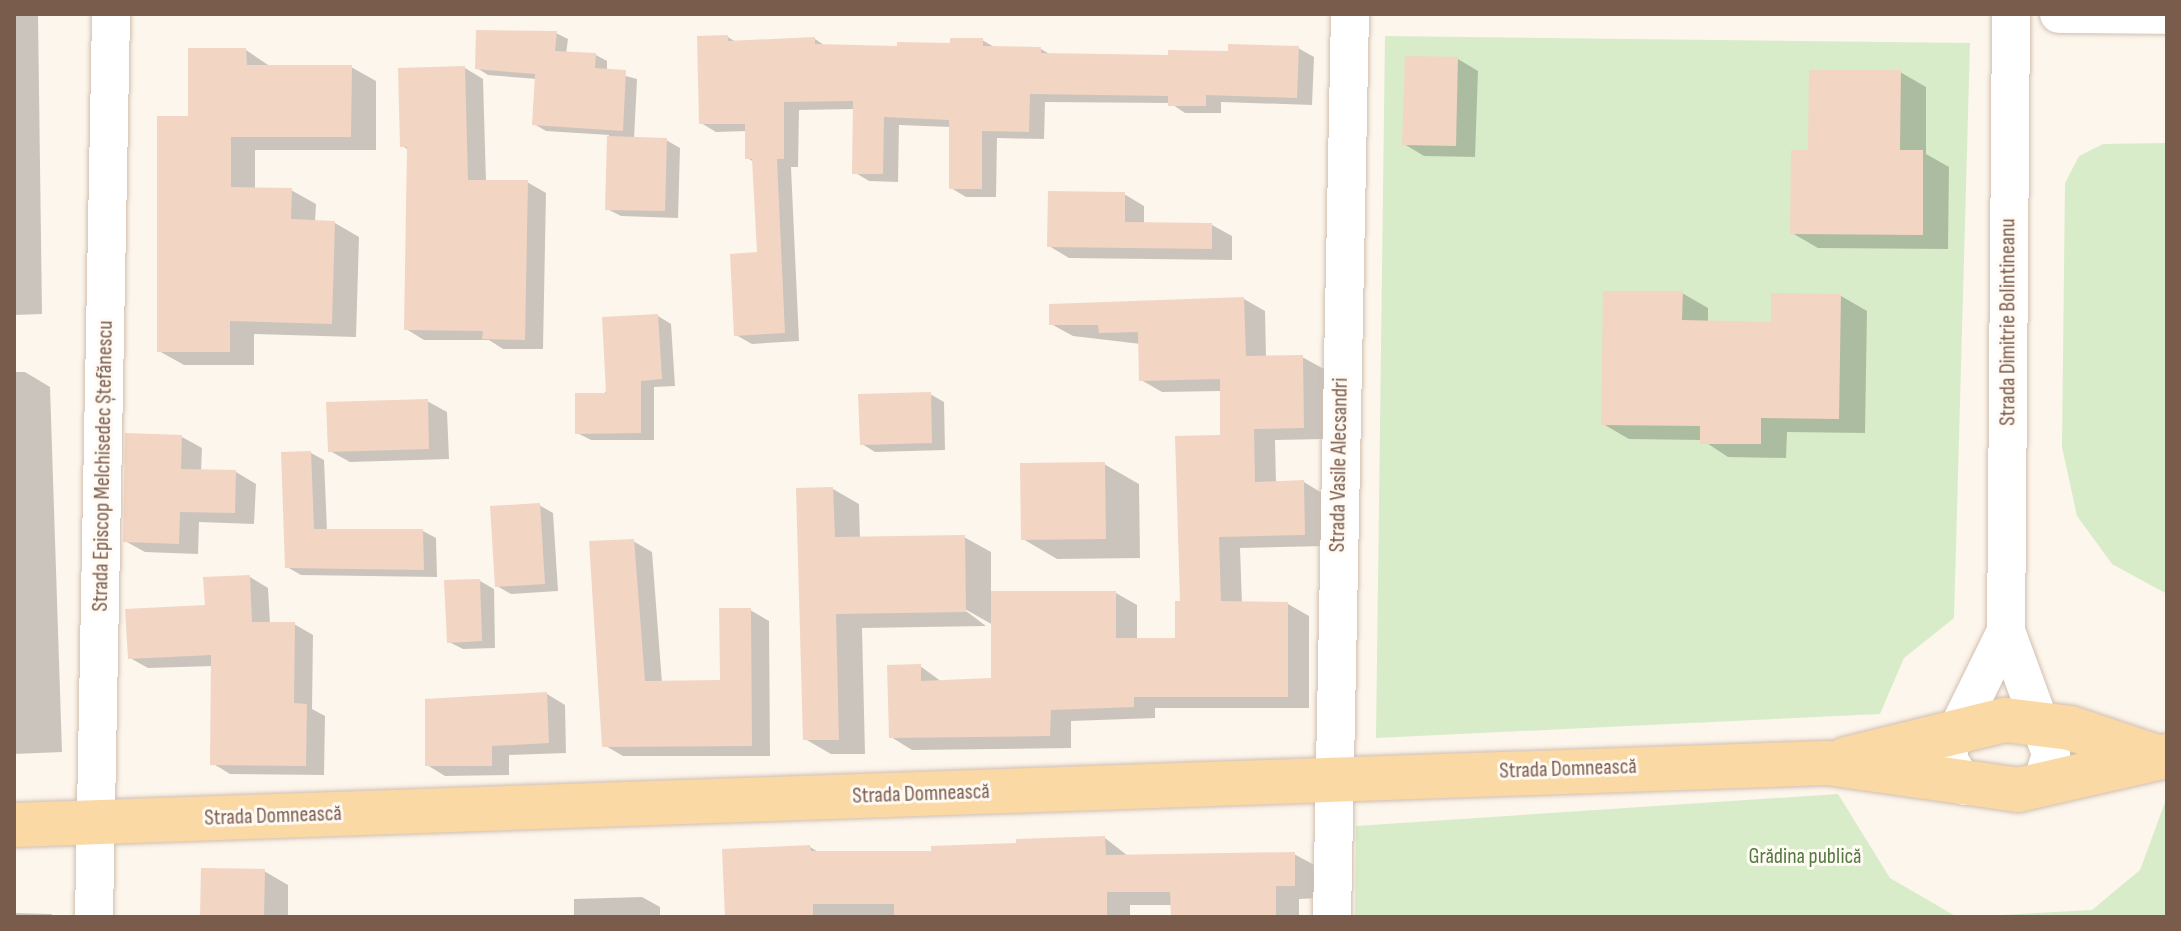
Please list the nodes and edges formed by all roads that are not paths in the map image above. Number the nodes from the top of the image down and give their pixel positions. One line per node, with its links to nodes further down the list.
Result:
1 (111, 14): 14 (street, Strada Episcop Melchisedec Ștefănescu)
2 (1350, 14): 11 (street, Strada Vasile Alecsandri)
3 (2011, 14): 6 (street, Strada Dimitrie Bolintineanu)
4 (2059, 14): 5 (street)
5 (2167, 15)
6 (2006, 631): 7 (street, Strada Dimitrie Bolintineanu); 8 (street, Strada Dimitrie Bolintineanu)
7 (2040, 721): 8 (main road, Strada Domnească); 9 (main road, Strada Domnească); 13 (street, Strada Dimitrie Bolintineanu)
8 (1960, 729): 10 (main road, Strada Domnească); 12 (street, Strada Dimitrie Bolintineanu)
9 (2162, 757): 13 (main road, Strada Domnească)
10 (1827, 763): 11 (main road, Strada Domnească); 12 (main road, Strada Domnească)
11 (1334, 777): 14 (main road, Strada Domnească); 17 (street, Strada Vasile Alecsandri)
12 (1965, 786): 13 (main road, Strada Domnească)
13 (2041, 787)
14 (96, 822): 15 (main road, Strada Domnească); 16 (street, Strada Episcop Melchisedec Ștefănescu)
15 (14, 825)
16 (94, 917)
17 (1332, 917)

